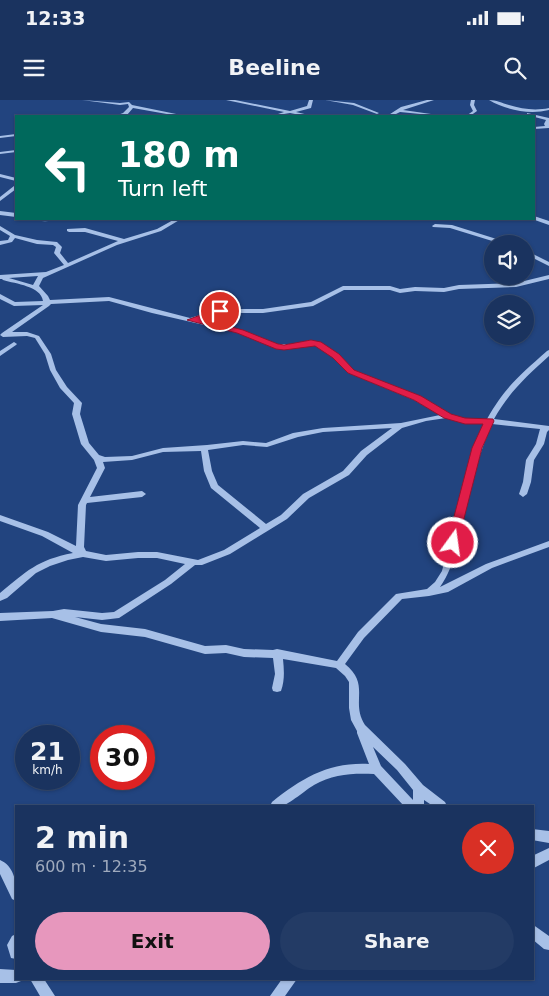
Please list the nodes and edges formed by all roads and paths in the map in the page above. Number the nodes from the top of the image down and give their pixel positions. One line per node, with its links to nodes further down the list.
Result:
1 (84, 100): 9 (street)
2 (228, 100): 13 (street)
3 (311, 100): 13 (street)
4 (327, 100): 8 (street)
5 (429, 100): 11 (street)
6 (473, 100): 22 (street)
7 (491, 100): 10 (street)
8 (345, 101): 14 (street)
9 (131, 103): 15 (street); 16 (street)
10 (514, 108): 12 (street); 23 (street)
11 (400, 109): 14 (street); 20 (street); 21 (street)
12 (549, 110)
13 (293, 113): 17 (street); 18 (street)
14 (377, 113): 19 (street)
15 (121, 115)
16 (177, 115)
17 (280, 115)
18 (304, 115)
19 (372, 115)
20 (391, 115)
21 (433, 115)
22 (469, 115)
23 (534, 115)
24 (535, 115): 25 (street)
25 (549, 120): 26 (street)
26 (535, 128)
27 (15, 135): 28 (street)
28 (0, 137)
29 (15, 151): 30 (street)
30 (0, 153)
31 (0, 175): 32 (street)
32 (15, 180)
33 (15, 187): 34 (street)
34 (0, 200)
35 (0, 213): 36 (street)
36 (15, 215)
37 (535, 218): 39 (street)
38 (176, 220): 45 (street)
39 (549, 224)
40 (435, 226): 44 (street)
41 (0, 228): 43 (street)
42 (69, 230): 45 (street)
43 (13, 236): 46 (street); 49 (street)
44 (484, 236)
45 (123, 241): 49 (street)
46 (0, 243)
47 (534, 256): 48 (street)
48 (549, 264)
49 (67, 265): 50 (street)
50 (48, 274): 51 (street); 53 (street)
51 (0, 278): 53 (street)
52 (549, 278): 56 (street)
53 (39, 289): 55 (street)
54 (0, 296): 55 (street)
55 (48, 302): 56 (street); 57 (street)
56 (191, 320): 61 (street)
57 (2, 336): 68 (street)
58 (14, 344): 60 (street)
59 (549, 352): 64 (street)
60 (0, 354)
61 (439, 411): 62 (street); 63 (street)
62 (448, 416): 63 (street); 64 (street)
63 (426, 419): 65 (street)
64 (489, 421): 66 (street); 77 (street)
65 (402, 424): 67 (street); 73 (street)
66 (547, 428): 70 (street)
67 (204, 448): 68 (street); 73 (street)
68 (96, 457): 71 (street)
69 (142, 494): 71 (street)
70 (522, 494)
71 (85, 500): 75 (street)
72 (0, 518): 75 (street)
73 (265, 528): 76 (street)
74 (549, 544): 77 (street)
75 (83, 554): 76 (street); 78 (street)
76 (192, 562): 79 (street)
77 (429, 593): 82 (street)
78 (0, 598)
79 (52, 614): 80 (street); 81 (street)
80 (0, 617)
81 (277, 654): 82 (street); 83 (street)
82 (339, 665): 84 (street)
83 (277, 688)
84 (361, 728): 85 (street); 86 (street)
85 (378, 769): 87 (street); 88 (street)
86 (419, 789): 89 (street); 90 (street)
87 (277, 805)
88 (411, 805)
89 (418, 805)
90 (440, 805)
91 (534, 834): 92 (street)
92 (549, 837)
93 (549, 854): 94 (street)
94 (534, 861)
95 (0, 866): 96 (street)
96 (15, 893)
97 (534, 932): 98 (street)
98 (549, 944)
99 (0, 976): 100 (street)
100 (15, 976)
101 (37, 980): 103 (street)
102 (289, 980): 104 (street)
103 (48, 996)
104 (277, 996)

